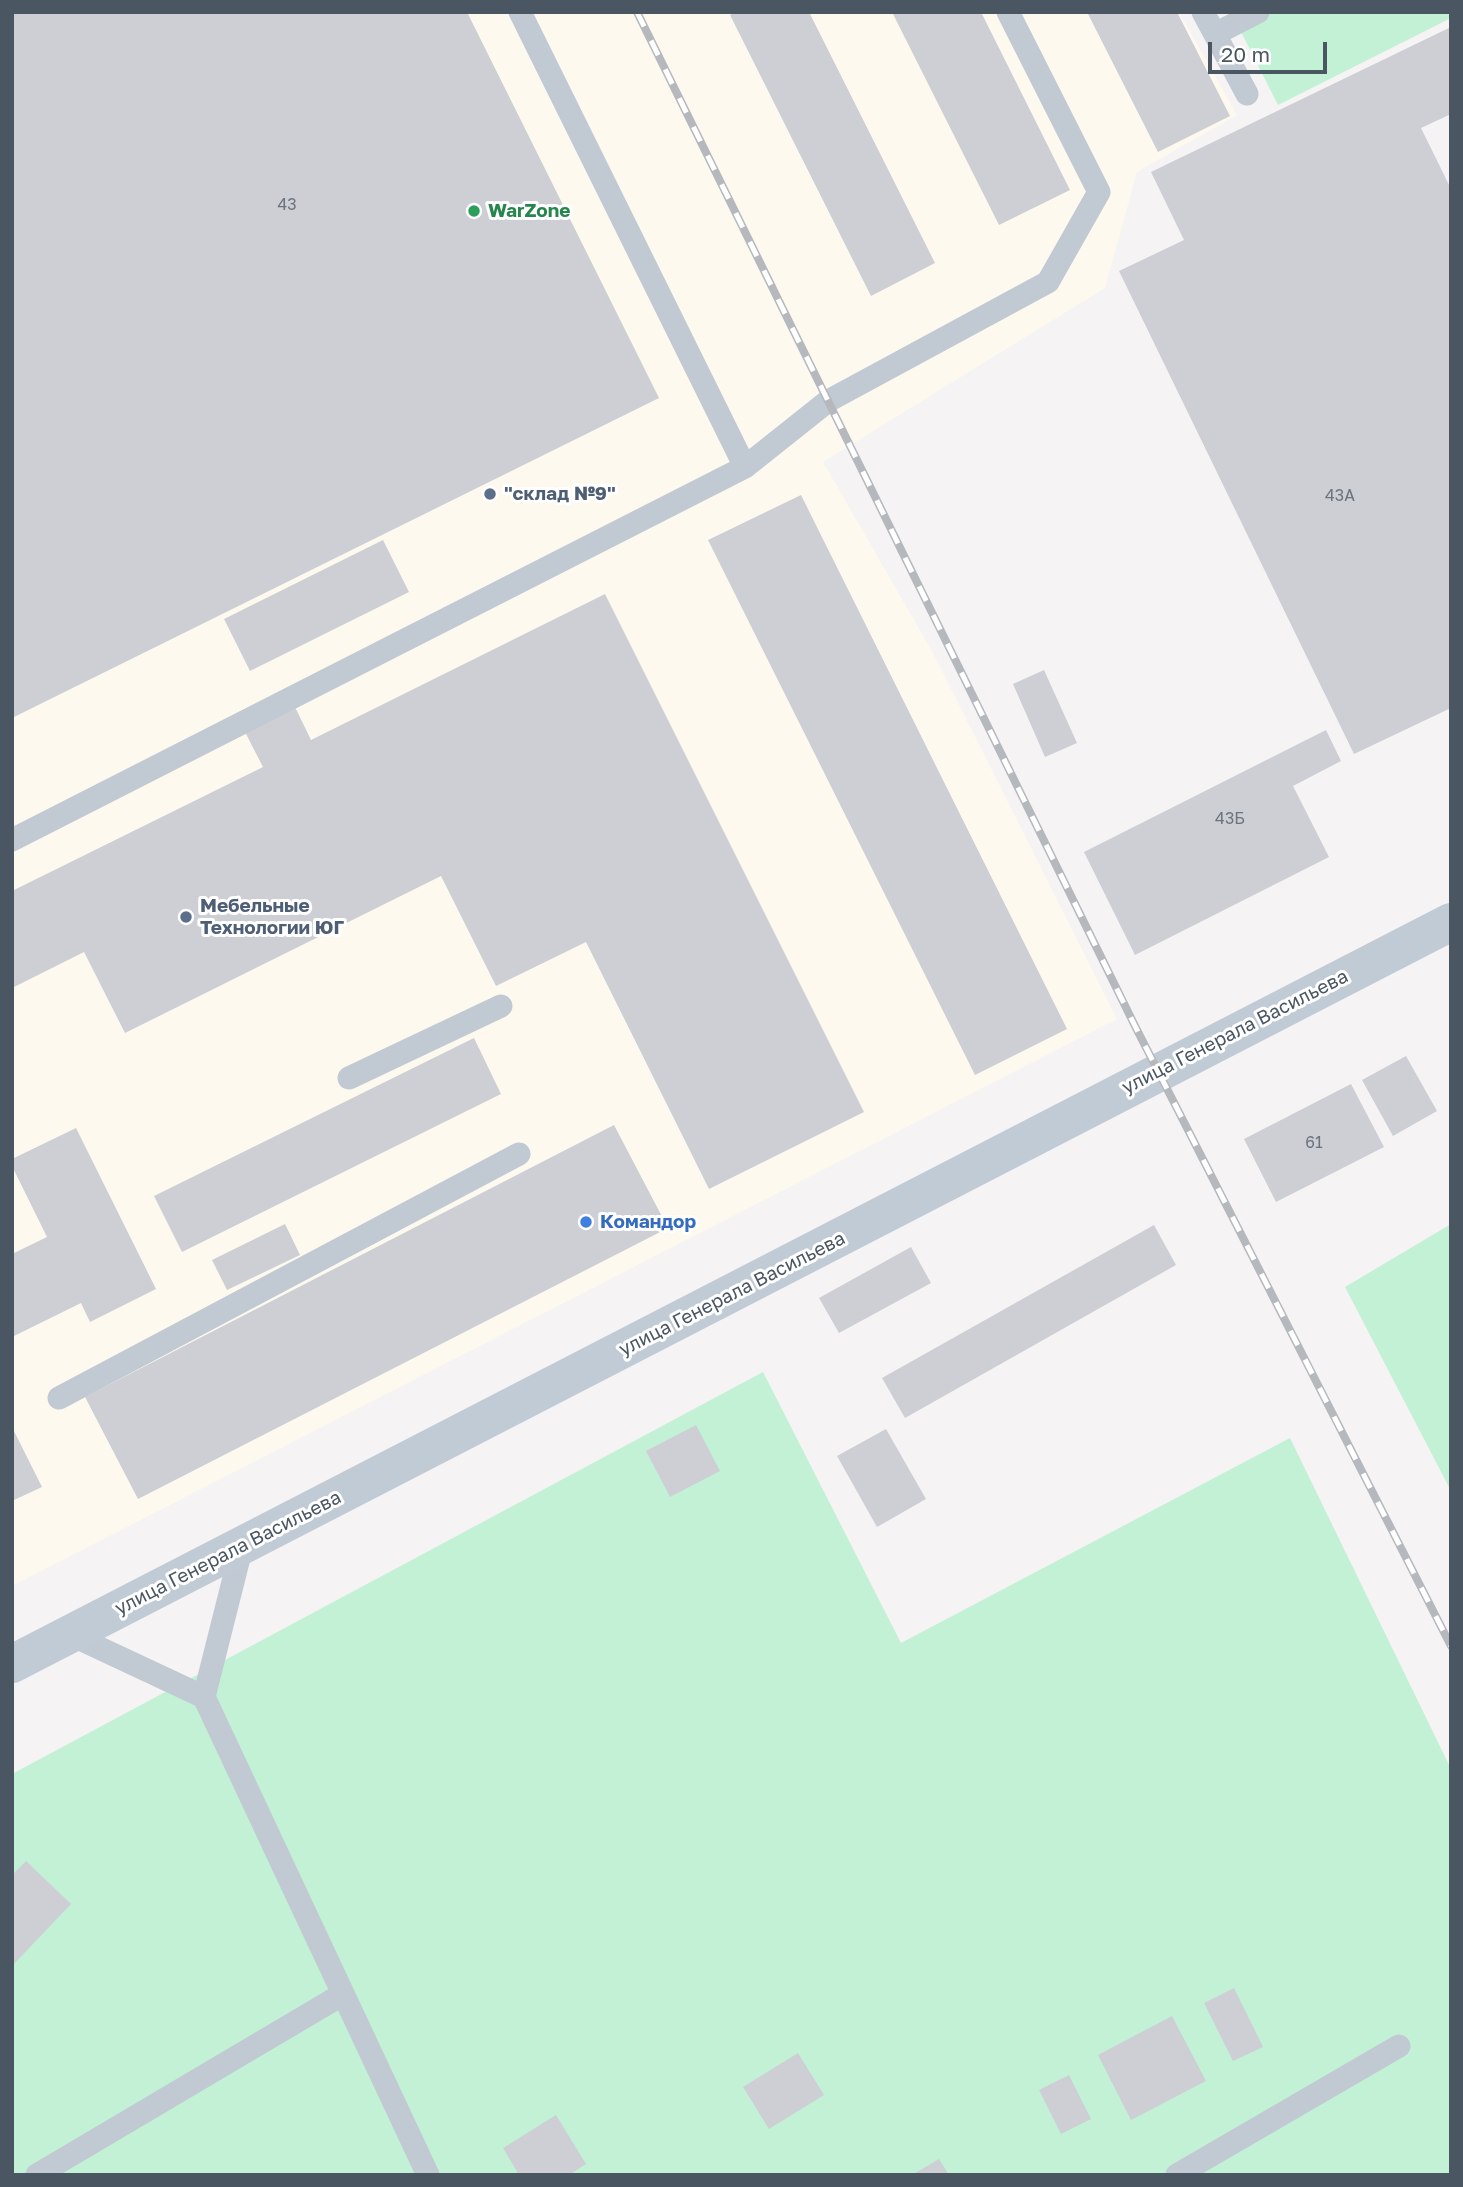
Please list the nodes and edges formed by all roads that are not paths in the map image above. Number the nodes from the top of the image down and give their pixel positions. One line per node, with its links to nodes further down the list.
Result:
1 (520, 12): 7 (lane)
2 (1008, 12): 7 (lane)
3 (1203, 12): 5 (lane)
4 (1258, 12): 5 (lane)
5 (1215, 34): 6 (lane)
6 (1247, 94)
7 (745, 467): 8 (lane)
8 (12, 840)
9 (1451, 922): 14 (main road, улица Генерала Васильева)
10 (501, 1006): 11 (lane)
11 (348, 1078)
12 (519, 1154): 13 (lane)
13 (59, 1398)
14 (242, 1546): 16 (main road, улица Генерала Васильева); 17 (lane)
15 (78, 1637): 17 (lane)
16 (12, 1664)
17 (204, 1697): 18 (lane)
18 (343, 1994): 20 (lane); 21 (lane)
19 (1399, 2046): 22 (lane)
20 (37, 2175)
21 (428, 2175)
22 (1177, 2175)

